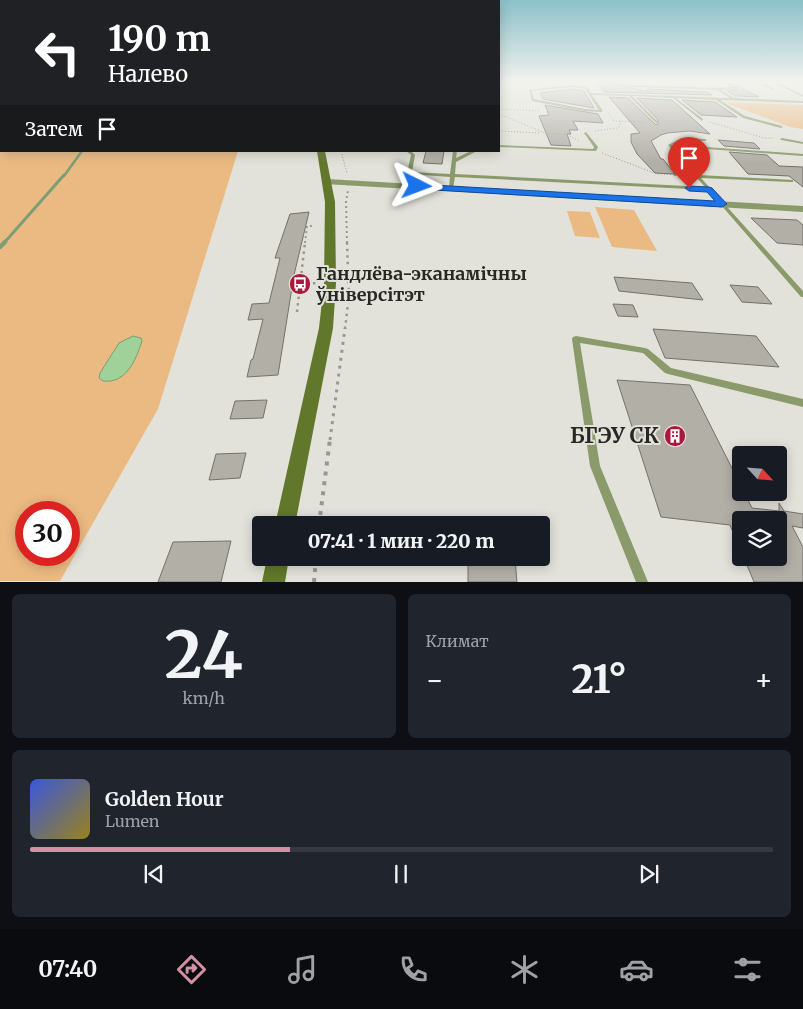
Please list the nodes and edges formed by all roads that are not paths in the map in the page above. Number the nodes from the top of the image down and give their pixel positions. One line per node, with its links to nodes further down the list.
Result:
1 (581, 109): 2 (lane)
2 (600, 109)
3 (643, 109): 7 (lane)
4 (689, 109): 6 (lane)
5 (732, 109): 8 (lane)
6 (702, 120)
7 (656, 122)
8 (781, 127)
9 (586, 133): 13 (lane)
10 (782, 139): 12 (lane)
11 (705, 140): 22 (lane)
12 (803, 144)
13 (500, 146)
14 (707, 148): 19 (lane)
15 (321, 152): 23 (main road)
16 (409, 152): 21 (lane)
17 (455, 152): 20 (lane)
18 (473, 152): 20 (lane)
19 (803, 155)
20 (454, 160): 21 (lane)
21 (452, 176): 25 (lane); 26 (lane)
22 (698, 176): 24 (lane); 26 (lane)
23 (327, 182): 25 (street); 31 (main road)
24 (791, 182)
25 (451, 188): 27 (street)
26 (709, 189): 27 (lane)
27 (722, 204): 28 (street); 29 (lane)
28 (803, 209)
29 (803, 295)
30 (803, 403): 34 (lane)
31 (287, 516)
32 (276, 566): 33 (main road)
33 (273, 582)
34 (642, 582)

